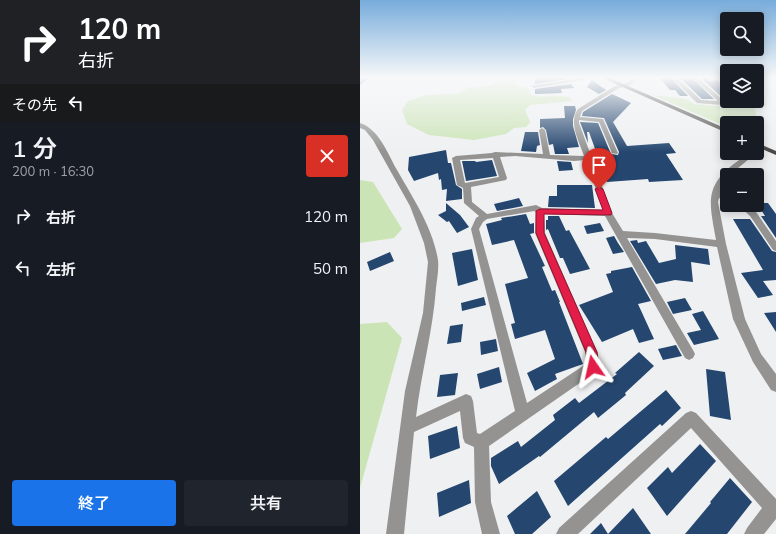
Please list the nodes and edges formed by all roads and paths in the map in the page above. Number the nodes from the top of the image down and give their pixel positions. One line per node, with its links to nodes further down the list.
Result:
1 (592, 102): 5 (street)
2 (659, 102): 7 (main road)
3 (699, 102): 4 (street)
4 (722, 102)
5 (576, 118): 12 (street); 14 (street)
6 (360, 125): 29 (street)
7 (720, 128)
8 (542, 130): 13 (street)
9 (764, 149): 10 (main road)
10 (776, 153)
11 (495, 154): 13 (street); 16 (street); 16 (street)
12 (615, 154)
13 (547, 156): 14 (street)
14 (588, 158): 21 (street)
15 (744, 160): 17 (street)
16 (467, 186): 22 (street)
17 (715, 194): 18 (street); 24 (street)
18 (720, 196)
19 (540, 211): 21 (street); 22 (street); 28 (street)
20 (751, 212): 25 (street)
21 (608, 213): 23 (street)
22 (485, 217): 28 (street)
23 (620, 234): 24 (street); 26 (street)
24 (721, 244): 27 (street)
25 (776, 248)
26 (689, 354)
27 (776, 385)
28 (523, 414): 30 (street)
29 (407, 428): 30 (street); 32 (street)
30 (481, 442): 33 (street)
31 (775, 510): 34 (street); 35 (street)
32 (396, 534)
33 (491, 534)
34 (566, 534)
35 (753, 534)

